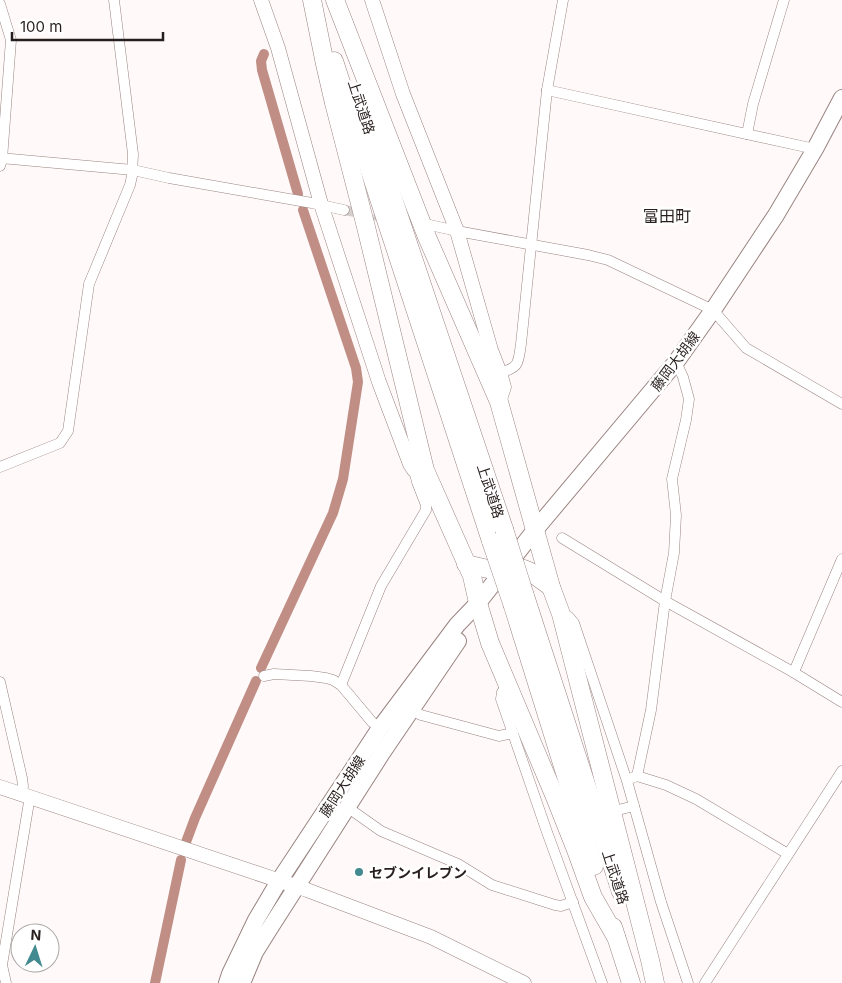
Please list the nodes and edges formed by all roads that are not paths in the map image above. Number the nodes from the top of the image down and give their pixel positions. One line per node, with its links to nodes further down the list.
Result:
1 (114, 0): 15 (street)
2 (261, 0): 16 (street)
3 (313, 0): 27 (highway); 29 (highway, 上武道路)
4 (328, 0): 29 (highway, 上武道路)
5 (335, 0): 24 (highway)
6 (372, 0): 19 (street)
7 (563, 0): 10 (street)
8 (784, 0): 12 (street)
9 (0, 4): 14 (street)
10 (547, 90): 12 (street); 20 (street)
11 (842, 98): 13 (main road, 藤岡大胡線)
12 (747, 134): 13 (street)
13 (815, 149): 21 (main road, 藤岡大胡線)
14 (1, 161): 15 (street)
15 (133, 170): 16 (street); 26 (street)
16 (321, 204): 17 (street); 27 (street)
17 (344, 210)
18 (430, 225): 19 (street)
19 (457, 231): 20 (street); 23 (street)
20 (531, 244): 21 (street); 23 (street)
21 (713, 310): 22 (main road, 藤岡大胡線); 25 (street)
22 (676, 362): 28 (main road, 藤岡大胡線); 36 (street)
23 (500, 373): 24 (street)
24 (499, 402): 28 (highway)
25 (842, 404)
26 (0, 467)
27 (419, 470): 32 (highway); 42 (street)
28 (535, 530): 33 (main road, 藤岡大胡線); 34 (highway)
29 (497, 535): 35 (highway, 上武道路, bridge)
30 (562, 538): 36 (street)
31 (842, 559): 39 (street)
32 (466, 564): 33 (highway); 37 (highway)
33 (507, 565): 34 (highway); 37 (main road, 藤岡大胡線)
34 (551, 587): 38 (highway)
35 (519, 601): 61 (highway, 上武道路); 69 (highway, 上武道路)
36 (665, 601): 39 (street); 49 (street)
37 (478, 602): 43 (highway); 45 (main road, 藤岡大胡線); 46 (main road, 藤岡大胡線)
38 (561, 614): 49 (street); 69 (highway)
39 (793, 672): 44 (street)
40 (264, 676): 42 (street)
41 (0, 682): 51 (street)
42 (341, 685): 46 (street)
43 (509, 686): 47 (street); 61 (highway)
44 (842, 702)
45 (411, 710): 47 (street); 53 (main road, 藤岡大胡線)
46 (380, 728): 58 (main road, 藤岡大胡線)
47 (513, 732): 56 (street)
48 (842, 770): 57 (street)
49 (632, 778): 52 (street); 57 (street)
50 (0, 787): 51 (street)
51 (26, 794): 58 (street); 62 (street)
52 (634, 806): 54 (street); 70 (street)
53 (347, 807): 59 (main road, 藤岡大胡線); 60 (street)
54 (618, 810)
55 (559, 829): 56 (street)
56 (547, 832): 60 (street)
57 (788, 854): 71 (street)
58 (279, 881): 59 (street); 64 (main road, 藤岡大胡線)
59 (296, 886): 65 (main road, 藤岡大胡線); 66 (street)
60 (573, 902): 67 (street)
61 (616, 937): 68 (highway, 上武道路)
62 (1, 965): 63 (street)
63 (6, 983)
64 (227, 983)
65 (242, 983)
66 (524, 983)
67 (602, 983)
68 (631, 983)
69 (654, 983)
70 (688, 983)
71 (705, 983)

